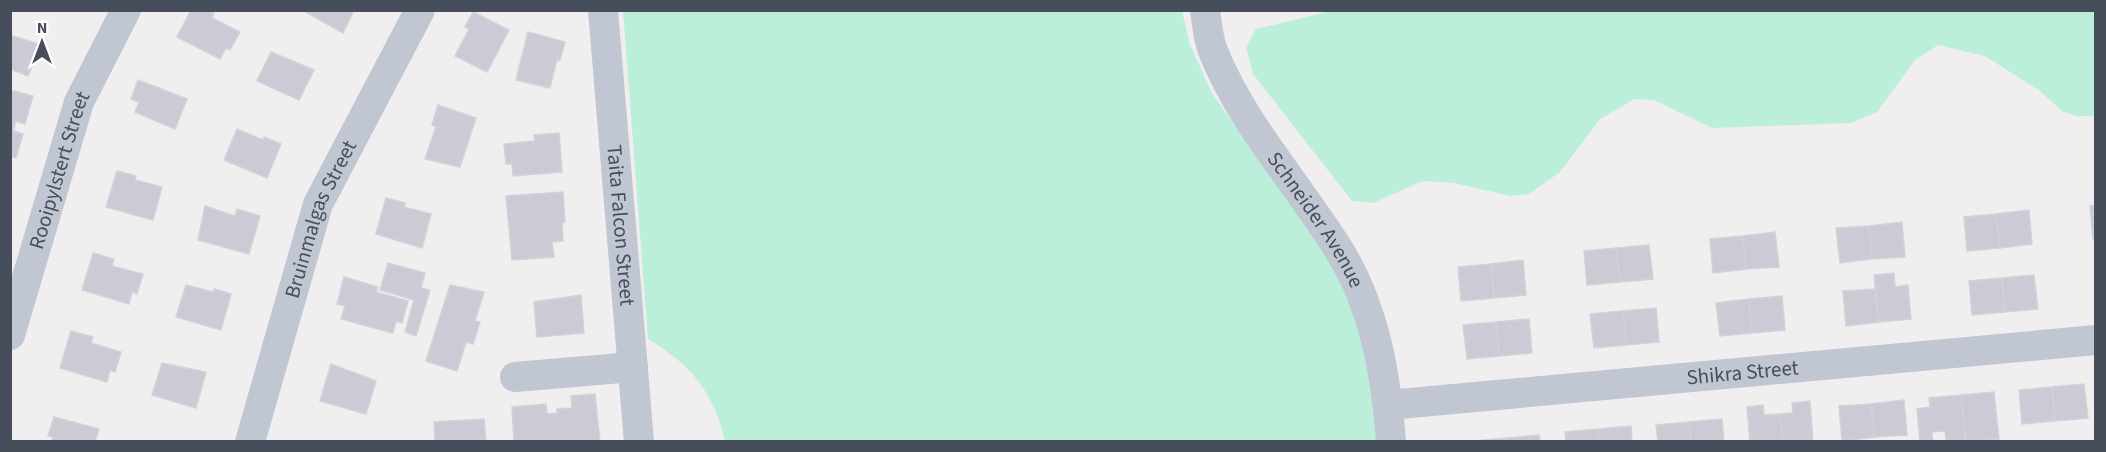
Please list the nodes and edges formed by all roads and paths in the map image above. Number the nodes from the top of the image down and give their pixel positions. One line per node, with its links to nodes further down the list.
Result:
1 (126, 10): 5 (street, Rooipylstert Street)
2 (420, 10): 10 (street, Bruinmalgas Street)
3 (603, 10): 7 (street, Taita Falcon Street)
4 (1205, 10): 9 (street, Schneider Avenue)
5 (10, 335)
6 (2096, 340): 9 (street, Shikra Street)
7 (633, 367): 8 (street); 11 (street, Taita Falcon Street)
8 (515, 377)
9 (1388, 405): 12 (street, Schneider Avenue)
10 (250, 441)
11 (639, 441)
12 (1391, 441)

